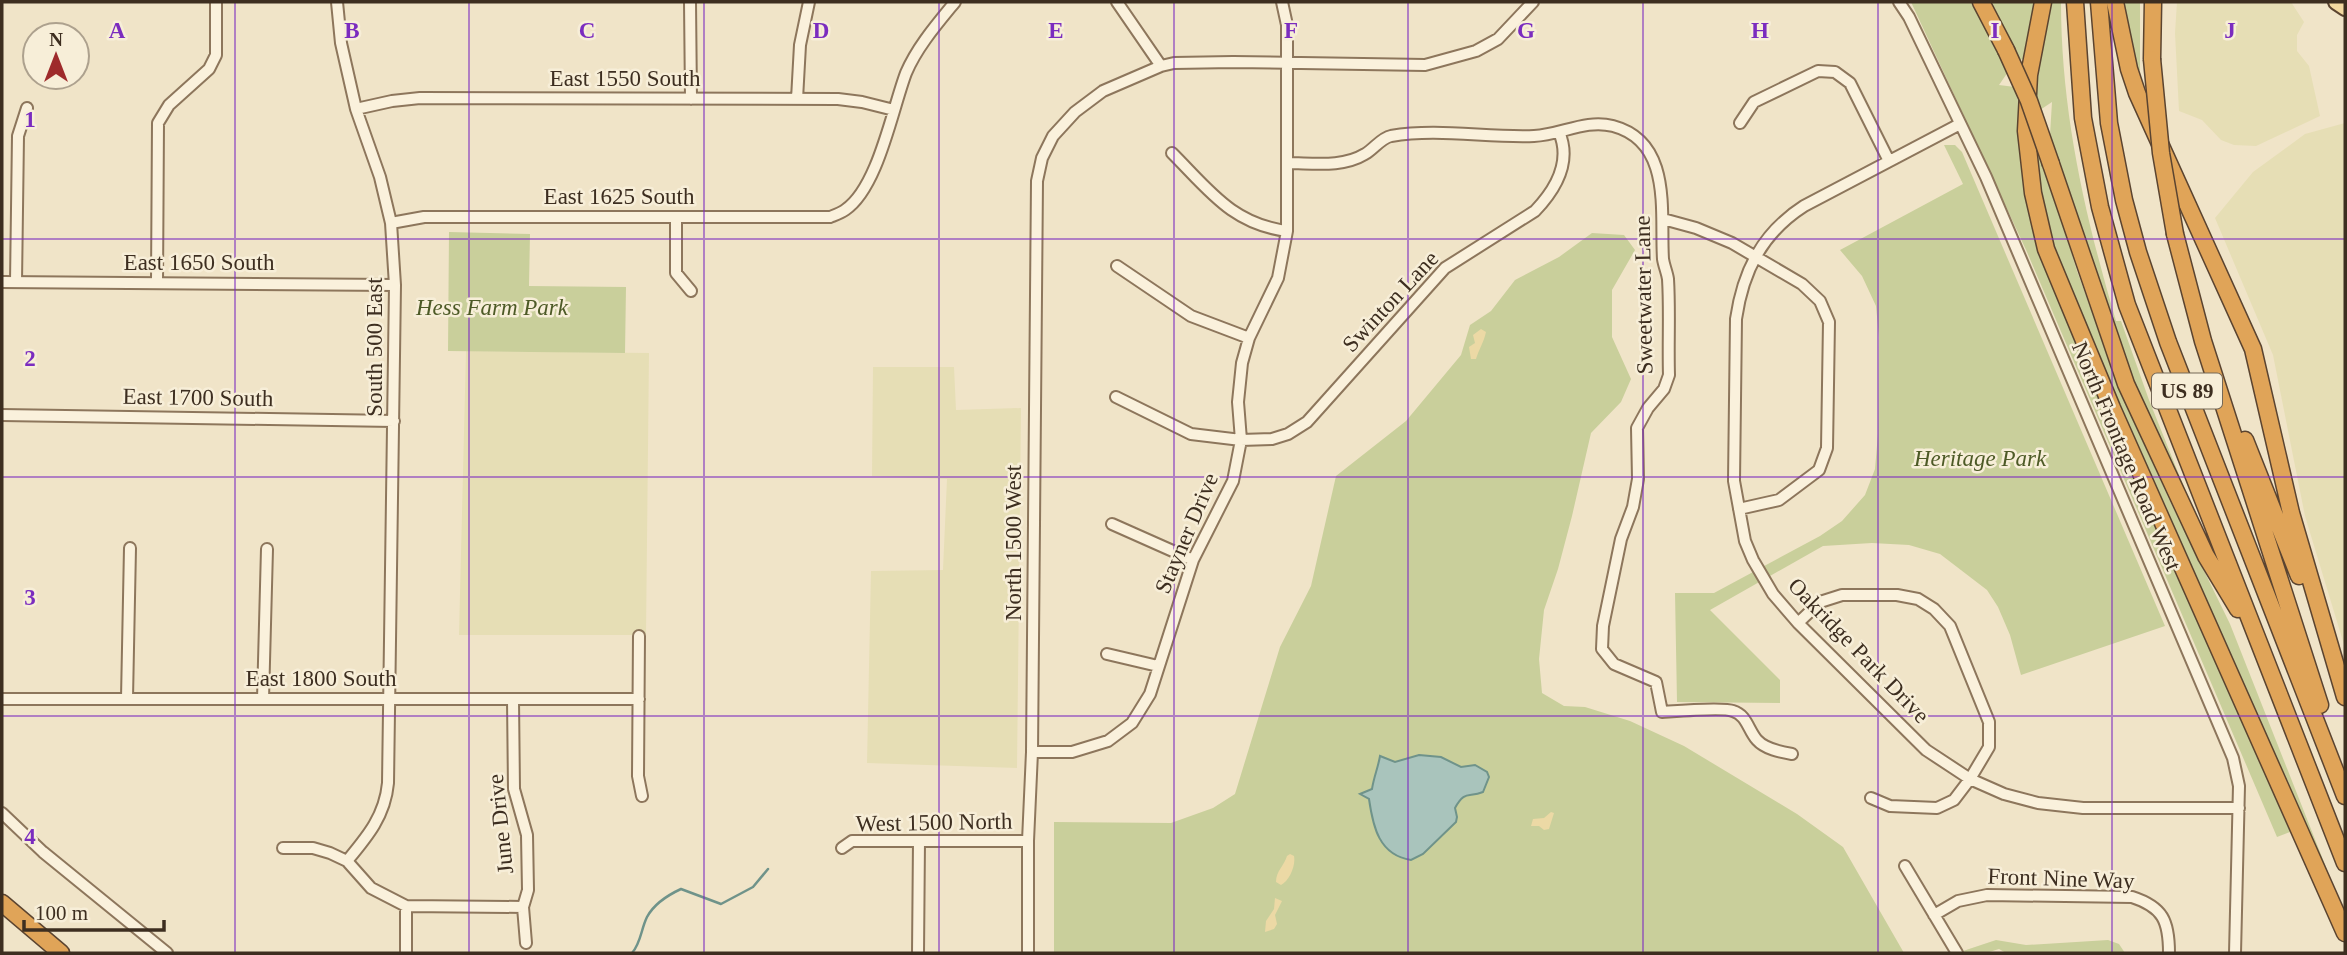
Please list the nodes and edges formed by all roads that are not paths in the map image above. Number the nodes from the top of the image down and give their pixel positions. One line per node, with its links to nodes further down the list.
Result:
1 (216, 2): 39 (street)
2 (337, 2): 23 (street, South 500 East)
3 (690, 2): 20 (street)
4 (808, 2): 21 (street)
5 (955, 2): 24 (street)
6 (1117, 2): 19 (street)
7 (1282, 2): 18 (street, Stayner Drive)
8 (1534, 2): 18 (street)
9 (1899, 2): 26 (street, North Frontage Road West)
10 (1981, 2): 56 (highway, bridge)
11 (2043, 2): 86 (highway)
12 (2075, 2): 56 (highway, US 89)
13 (2099, 2): 68 (highway, US 89)
14 (2115, 2): 55 (highway)
15 (2153, 2): 42 (highway, bridge)
16 (2336, 2): 17 (main road)
17 (2345, 8)
18 (1286, 62): 19 (street); 30 (street, Stayner Drive)
19 (1161, 66): 66 (street, North 1500 West)
20 (691, 99): 21 (street, East 1550 South); 23 (street, East 1550 South)
21 (797, 99): 24 (street, East 1550 South)
22 (26, 108): 38 (street)
23 (356, 109): 33 (street, South 500 East)
24 (894, 110): 31 (street, East 1625 South)
25 (1740, 123): 29 (street)
26 (1960, 124): 29 (street, Oakridge Park Drive); 73 (street, North Frontage Road West)
27 (1559, 132): 30 (street, Sweetwater Lane); 32 (street, Sweetwater Lane); 47 (street, Swinton Lane)
28 (1172, 153): 34 (street)
29 (1889, 162): 35 (street, Oakridge Park Drive)
30 (1287, 163): 34 (street, Stayner Drive)
31 (676, 217): 33 (street, East 1625 South); 41 (street)
32 (1663, 219): 35 (street); 67 (street, Sweetwater Lane)
33 (391, 223): 40 (street, South 500 East)
34 (1287, 231): 43 (street, Stayner Drive)
35 (1755, 258): 48 (street, Oakridge Park Drive); 48 (street)
36 (1117, 266): 43 (street)
37 (2, 282): 38 (street, East 1650 South)
38 (16, 282): 39 (street, East 1650 South)
39 (158, 283): 40 (street, East 1650 South)
40 (396, 285): 46 (street, South 500 East)
41 (691, 291)
42 (2199, 324): 55 (highway); 68 (highway)
43 (1249, 338): 47 (street, Stayner Drive)
44 (1116, 397): 47 (street, Swinton Lane)
45 (2, 415): 46 (street, East 1700 South)
46 (394, 421): 63 (street, South 500 East)
47 (1241, 440): 52 (street, Stayner Drive)
48 (1739, 509): 53 (street, Oakridge Park Drive)
49 (1112, 524): 52 (street)
50 (130, 548): 60 (street)
51 (267, 549): 62 (street)
52 (1194, 560): 58 (street, Stayner Drive)
53 (1798, 623): 69 (street, Oakridge Park Drive); 69 (street)
54 (639, 636): 65 (street)
55 (2327, 638): 59 (highway)
56 (2260, 646): 80 (highway, US 89)
57 (1107, 654): 58 (street)
58 (1158, 666): 66 (street, Stayner Drive)
59 (2345, 697)
60 (127, 698): 61 (street, East 1800 South); 62 (street, East 1800 South)
61 (2, 699)
62 (262, 699): 63 (street, East 1800 South)
63 (389, 699): 64 (street, East 1800 South); 79 (street, South 500 East)
64 (513, 699): 65 (street, East 1800 South); 84 (street, June Drive)
65 (639, 699): 70 (street)
66 (1032, 752): 76 (street, North 1500 West)
67 (1792, 754)
68 (2333, 765): 71 (highway, US 89)
69 (1970, 779): 72 (street); 73 (street, Oakridge Park Drive)
70 (642, 796)
71 (2345, 796)
72 (1871, 799)
73 (2239, 808): 95 (street, North Frontage Road West)
74 (2, 813): 89 (street)
75 (919, 841): 76 (street, West 1500 North); 78 (street, West 1500 North); 91 (street)
76 (1028, 841): 92 (street, North 1500 West)
77 (283, 848): 79 (street)
78 (842, 848)
79 (347, 861): 83 (street)
80 (2345, 863)
81 (1905, 866): 85 (street)
82 (2, 903): 88 (highway)
83 (406, 906): 84 (street); 90 (street)
84 (523, 907): 87 (street, June Drive)
85 (1934, 915): 93 (street); 94 (street, Front Nine Way)
86 (2345, 933)
87 (526, 943)
88 (61, 953)
89 (167, 953)
90 (406, 953)
91 (918, 953)
92 (1028, 953)
93 (1957, 953)
94 (2169, 953)
95 (2235, 953)

